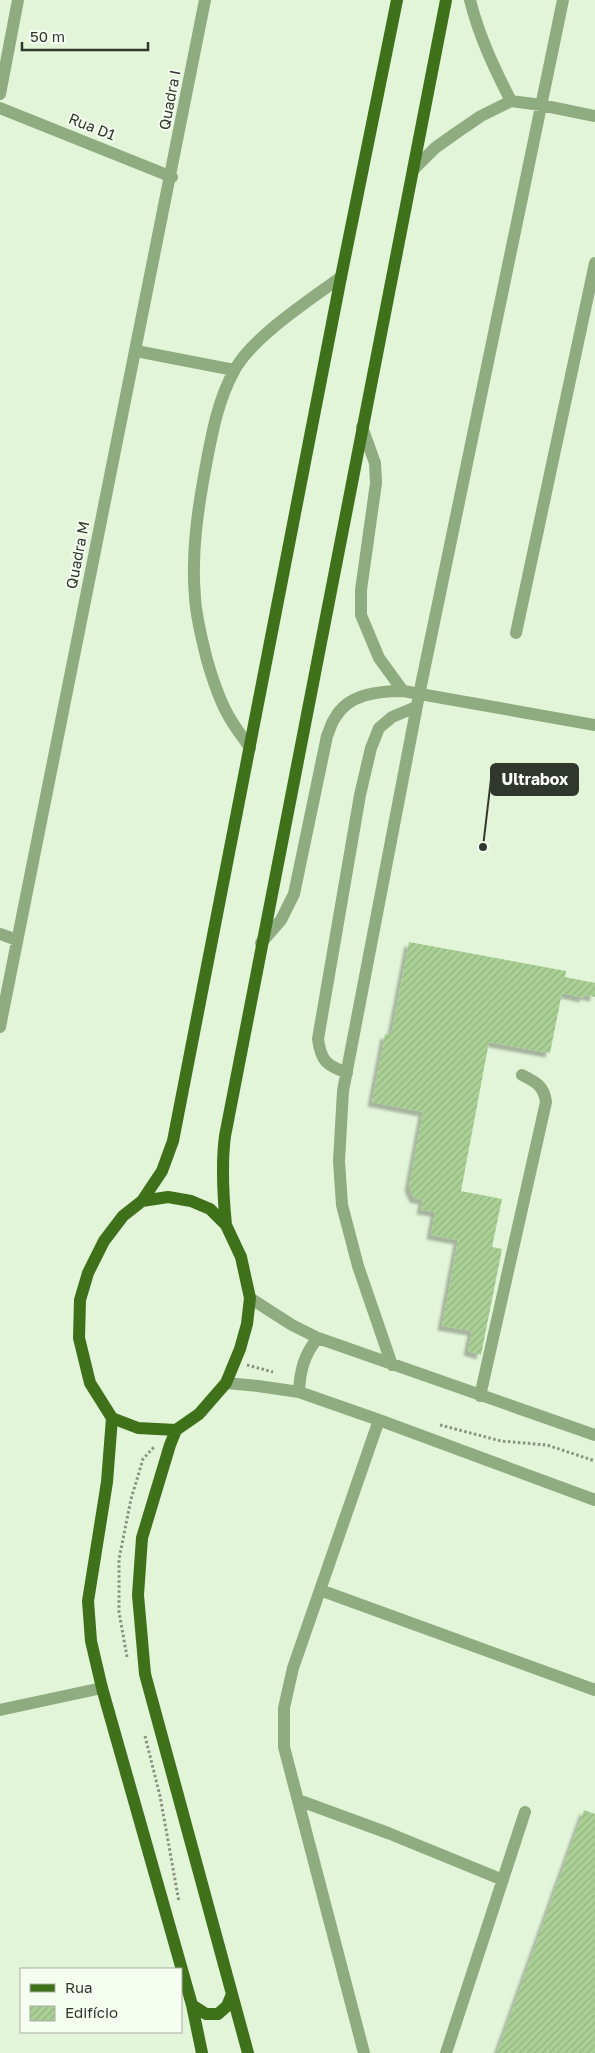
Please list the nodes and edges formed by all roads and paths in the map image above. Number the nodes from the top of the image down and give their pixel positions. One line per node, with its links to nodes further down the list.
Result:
1 (18, 0): 7 (street)
2 (206, 0): 13 (street, Quadra I)
3 (397, 0): 15 (main road)
4 (446, 0): 12 (main road)
5 (470, 0): 8 (street)
6 (563, 0): 9 (street)
7 (0, 94)
8 (511, 101): 9 (street); 12 (street)
9 (542, 105): 11 (street); 21 (street)
10 (0, 108): 13 (street, Rua D1)
11 (595, 116)
12 (412, 170): 18 (main road)
13 (172, 177): 16 (street, Quadra M)
14 (595, 263): 19 (street)
15 (341, 277): 17 (street); 23 (main road)
16 (136, 350): 17 (street); 25 (street, Quadra M)
17 (234, 370): 23 (street)
18 (362, 427): 20 (street); 26 (main road)
19 (516, 633)
20 (403, 691): 21 (street); 26 (street)
21 (417, 701): 22 (street); 28 (street); 28 (street)
22 (595, 725)
23 (250, 748): 30 (main road)
24 (0, 934): 25 (street)
25 (17, 940): 27 (street, Quadra M)
26 (262, 943): 31 (main road)
27 (0, 1027)
28 (347, 1073): 35 (street)
29 (522, 1075): 39 (street)
30 (142, 1201): 31 (main road); 40 (main road)
31 (226, 1225): 32 (main road)
32 (250, 1298): 33 (street); 34 (main road)
33 (318, 1338): 35 (street); 36 (street)
34 (235, 1362): 36 (path); 37 (main road)
35 (392, 1366): 39 (street)
36 (300, 1379): 38 (street)
37 (226, 1383): 38 (street); 43 (main road)
38 (299, 1392): 41 (street)
39 (480, 1396): 44 (street)
40 (112, 1418): 43 (main road); 48 (main road)
41 (379, 1420): 46 (street); 47 (street)
42 (432, 1423): 45 (path)
43 (176, 1430): 56 (main road)
44 (595, 1435)
45 (595, 1461)
46 (595, 1500)
47 (320, 1590): 49 (street); 51 (street)
48 (102, 1688): 50 (street); 54 (main road)
49 (595, 1690)
50 (0, 1710)
51 (298, 1800): 53 (street); 60 (street)
52 (525, 1812): 53 (street)
53 (503, 1880): 61 (street)
54 (181, 1968)
55 (182, 1970): 57 (main road)
56 (232, 1994): 57 (main road); 59 (main road)
57 (192, 2005): 58 (main road)
58 (202, 2053)
59 (248, 2053)
60 (364, 2053)
61 (446, 2053)

